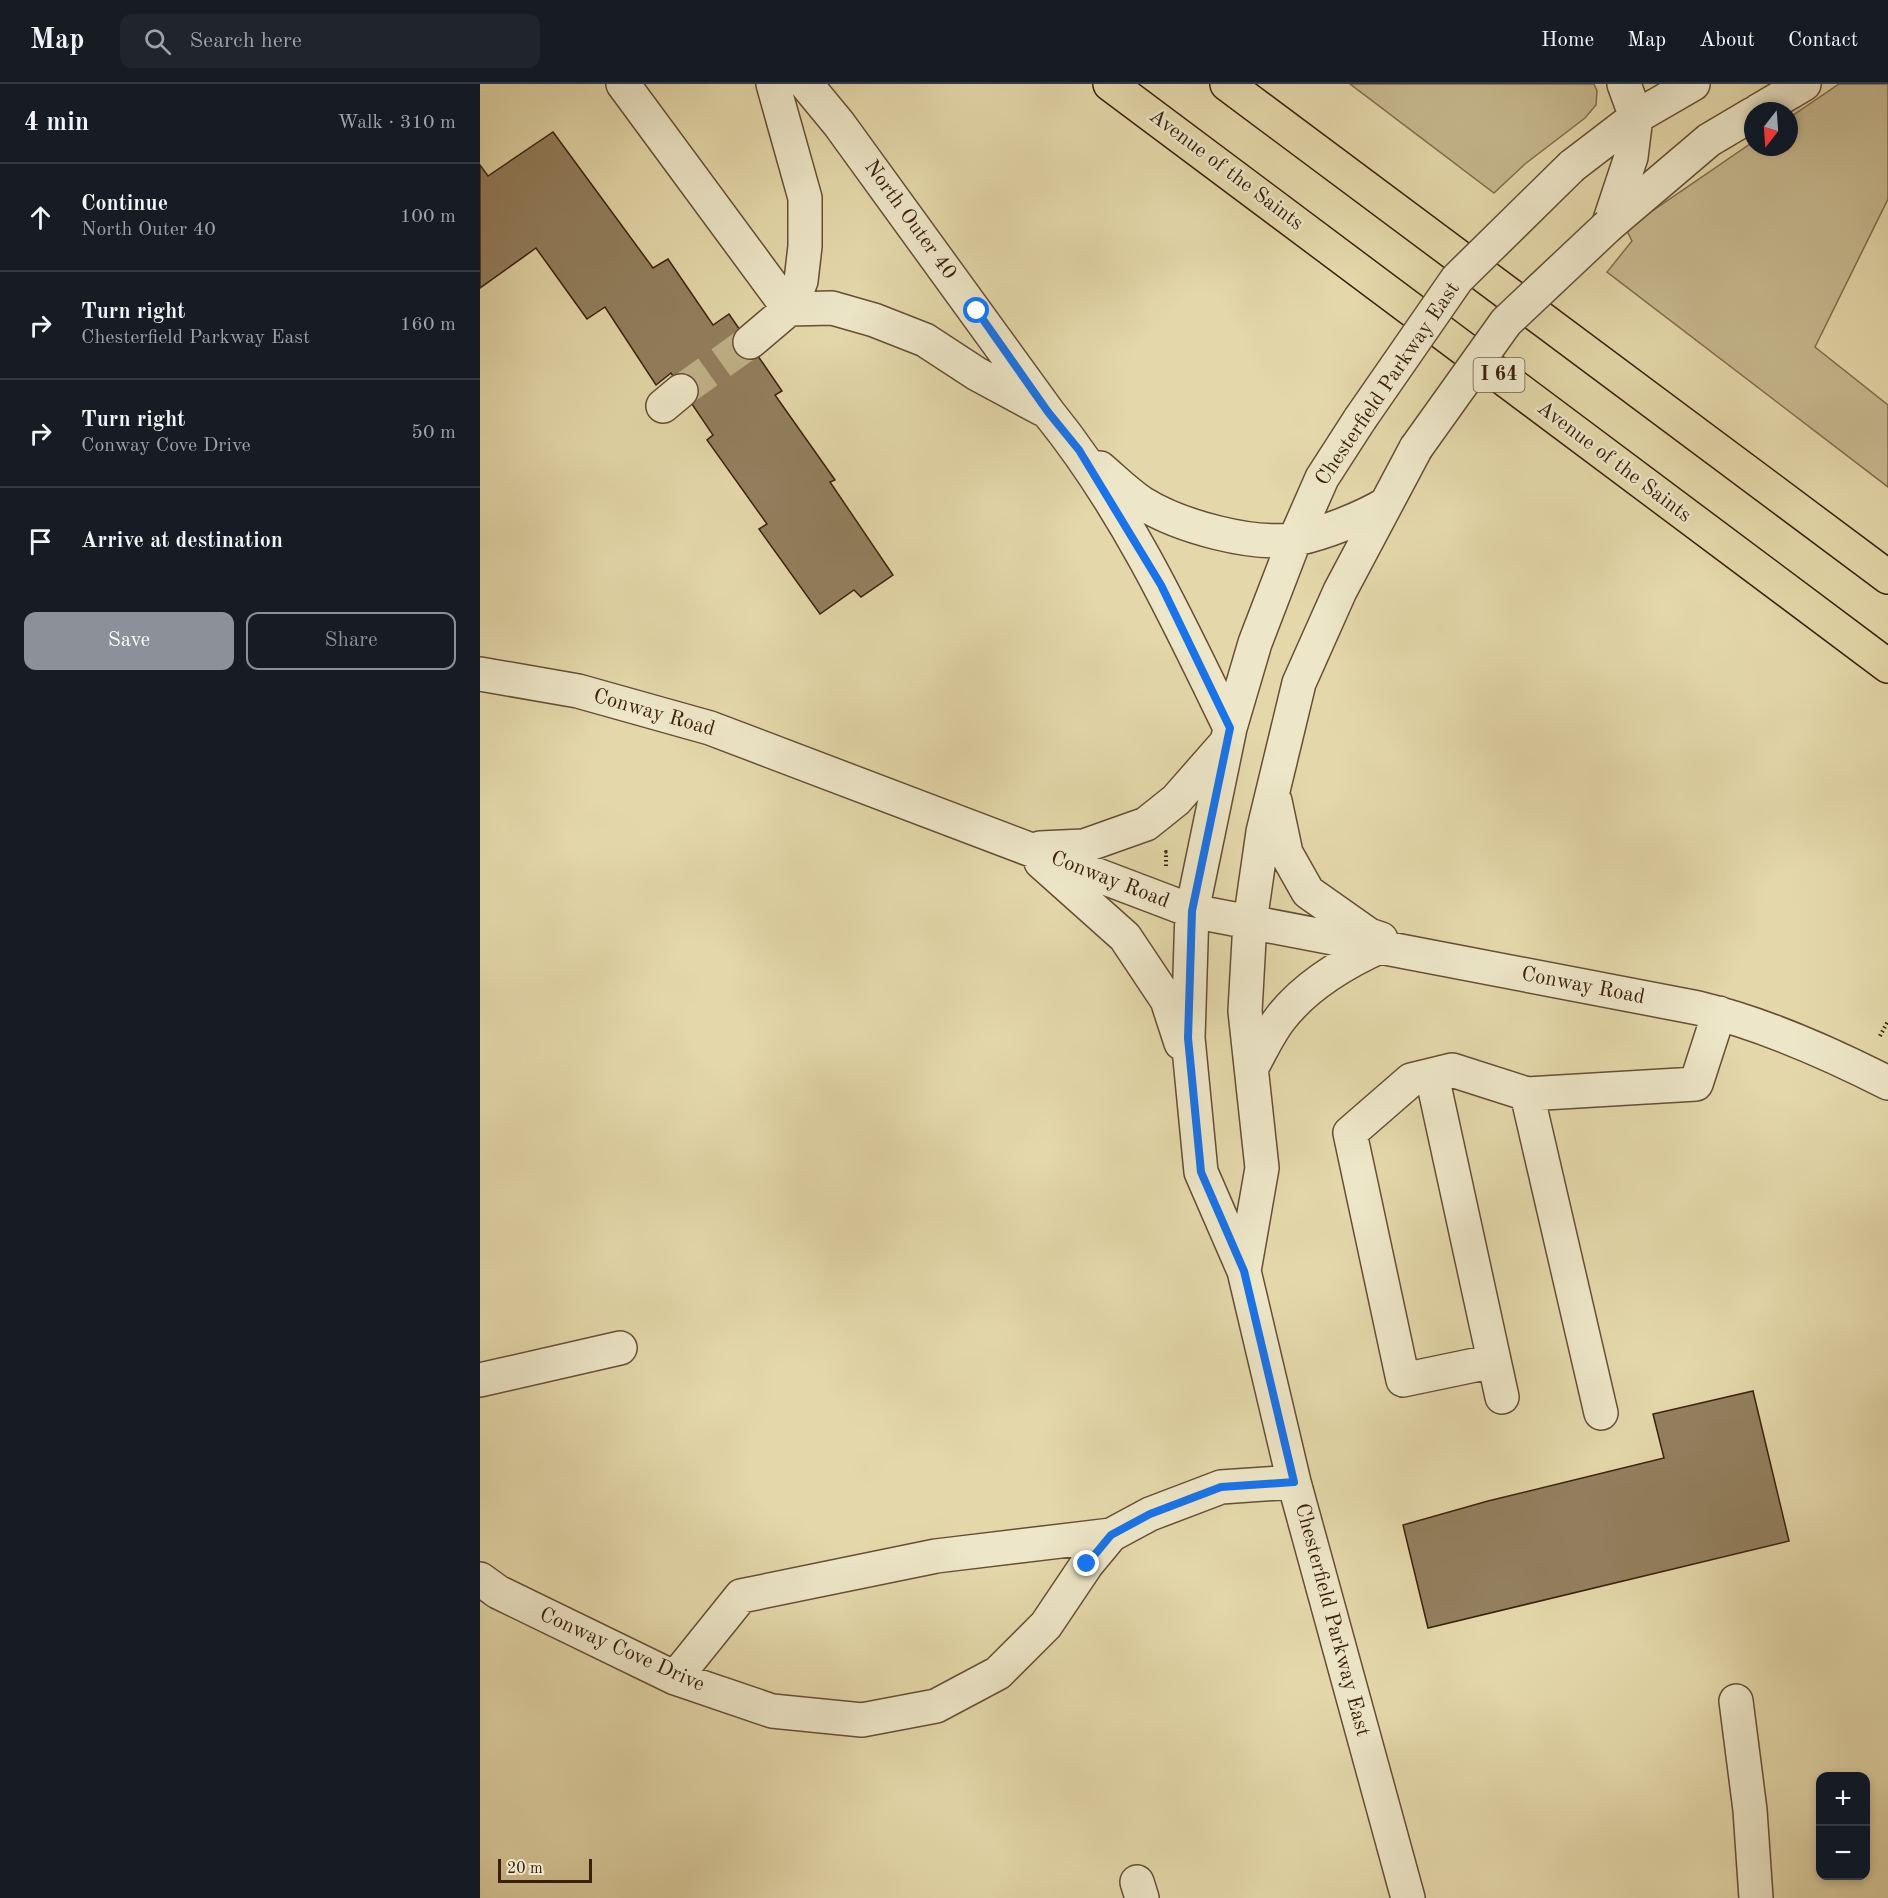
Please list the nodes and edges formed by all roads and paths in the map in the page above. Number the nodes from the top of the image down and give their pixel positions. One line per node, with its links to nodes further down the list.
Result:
1 (623, 84): 13 (street)
2 (773, 84): 13 (street)
3 (807, 84): 15 (street, North Outer 40)
4 (1110, 84): 20 (highway, Avenue of the Saints / I 64)
5 (1227, 84): 19 (highway)
6 (1624, 84): 10 (street)
7 (1693, 84): 10 (street, Chesterfield Parkway East)
8 (1804, 84): 9 (street)
9 (1773, 102)
10 (1636, 117): 12 (street); 18 (street, Chesterfield Parkway East, bridge)
11 (1744, 119): 12 (street, Chesterfield Parkway East)
12 (1618, 210): 17 (street, Chesterfield Parkway East, bridge)
13 (789, 309): 14 (street); 15 (street)
14 (750, 342)
15 (1048, 412): 16 (street, North Outer 40)
16 (1079, 450): 18 (street); 22 (street, North Outer 40)
17 (1386, 504): 18 (street); 23 (street, Chesterfield Parkway East)
18 (1295, 539): 22 (street, Chesterfield Parkway East)
19 (1888, 577)
20 (1888, 666)
21 (480, 674): 24 (street, Conway Road)
22 (1229, 735): 24 (street); 25 (street, Chesterfield Parkway East)
23 (1273, 789): 26 (street, Chesterfield Parkway East); 28 (street)
24 (1026, 848): 25 (street, Conway Road); 33 (street)
25 (1192, 911): 26 (street, Conway Road); 33 (street, Chesterfield Parkway East)
26 (1250, 922): 27 (street, Conway Road); 32 (street, Chesterfield Parkway East)
27 (1379, 947): 28 (street, Conway Road); 32 (street)
28 (1424, 956): 29 (street, Conway Road)
29 (1719, 1013): 35 (street, Conway Road); 36 (street)
30 (1888, 1021): 31 (path)
31 (1880, 1036)
32 (1251, 1067): 37 (street, Chesterfield Parkway East)
33 (1190, 1068): 37 (street, Chesterfield Parkway East)
34 (1432, 1076): 36 (street); 39 (street); 39 (street)
35 (1888, 1083)
36 (1527, 1094): 42 (street)
37 (1244, 1271): 43 (street, Chesterfield Parkway East)
38 (620, 1348): 40 (street)
39 (1494, 1361): 41 (street)
40 (480, 1380)
41 (1502, 1397)
42 (1601, 1413)
43 (1294, 1482): 44 (street, Conway Cove Drive); 48 (street, Chesterfield Parkway East)
44 (1111, 1535): 46 (street); 46 (street, Conway Cove Drive)
45 (480, 1580): 46 (street, Conway Cove Drive)
46 (675, 1678)
47 (1736, 1701): 49 (street)
48 (1408, 1898)
49 (1756, 1898)

